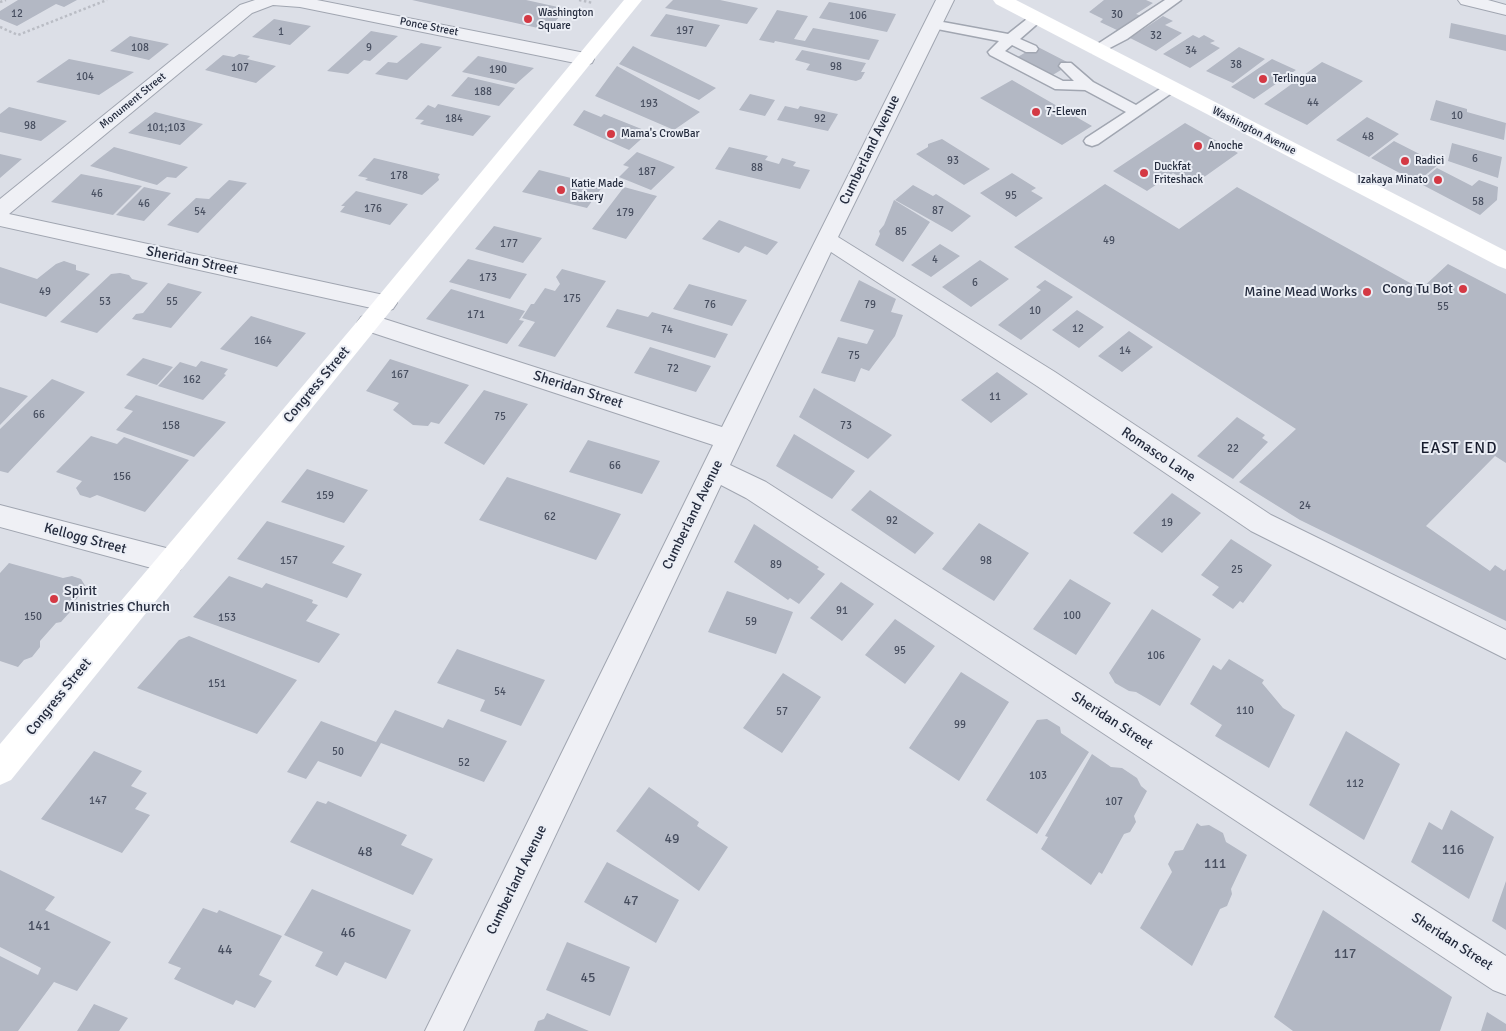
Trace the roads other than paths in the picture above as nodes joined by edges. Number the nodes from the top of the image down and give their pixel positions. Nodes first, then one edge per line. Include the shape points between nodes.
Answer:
1 (272, 0) edge
2 (632, 0) edge
3 (945, 0) edge
4 (1002, 0) edge
5 (1174, 0) edge
6 (1467, 0) edge
7 (1506, 10) edge
8 (1037, 18) junction
9 (932, 24) junction
10 (1010, 39) junction
11 (1031, 49) dead end
12 (1097, 49) junction
13 (585, 59) junction
14 (1066, 66) dead end
15 (1088, 85) junction
16 (1171, 88) junction
17 (1136, 111) junction
18 (1092, 141) dead end
19 (0, 210) edge
20 (0, 219) edge
21 (826, 239) junction
22 (1506, 261) edge
23 (385, 303) junction
24 (370, 323) junction
25 (729, 440) junction
26 (715, 470) junction
27 (0, 516) edge
28 (170, 561) junction
29 (1506, 645) edge
30 (0, 769) edge
31 (1506, 977) edge
32 (444, 1031) edge

1 - 13 street, Ponce Street via 300,2
1 - 19 street, Monument Street via 246,8
2 - 13 street, Congress Street
3 - 9 street, Cumberland Avenue
4 - 8 street, Washington Avenue
5 - 12 lane
6 - 7 street
8 - 10 lane
8 - 12 street, Washington Avenue
9 - 10 lane
9 - 21 street, Cumberland Avenue
10 - 11 lane
10 - 15 lane via 995,52 1060,86
12 - 16 street, Washington Avenue
13 - 23 street, Congress Street
14 - 15 lane
15 - 17 lane
16 - 17 lane
16 - 22 street, Washington Avenue
17 - 18 lane
20 - 23 street, Sheridan Street
21 - 25 street, Cumberland Avenue
21 - 29 street, Romasco Lane via 1262,523
23 - 24 street, Congress Street
24 - 25 street, Sheridan Street
24 - 28 street, Congress Street
25 - 26 street, Cumberland Avenue
26 - 31 street, Sheridan Street via 756,490
26 - 32 street, Cumberland Avenue
27 - 28 street, Kellogg Street
28 - 30 street, Congress Street

